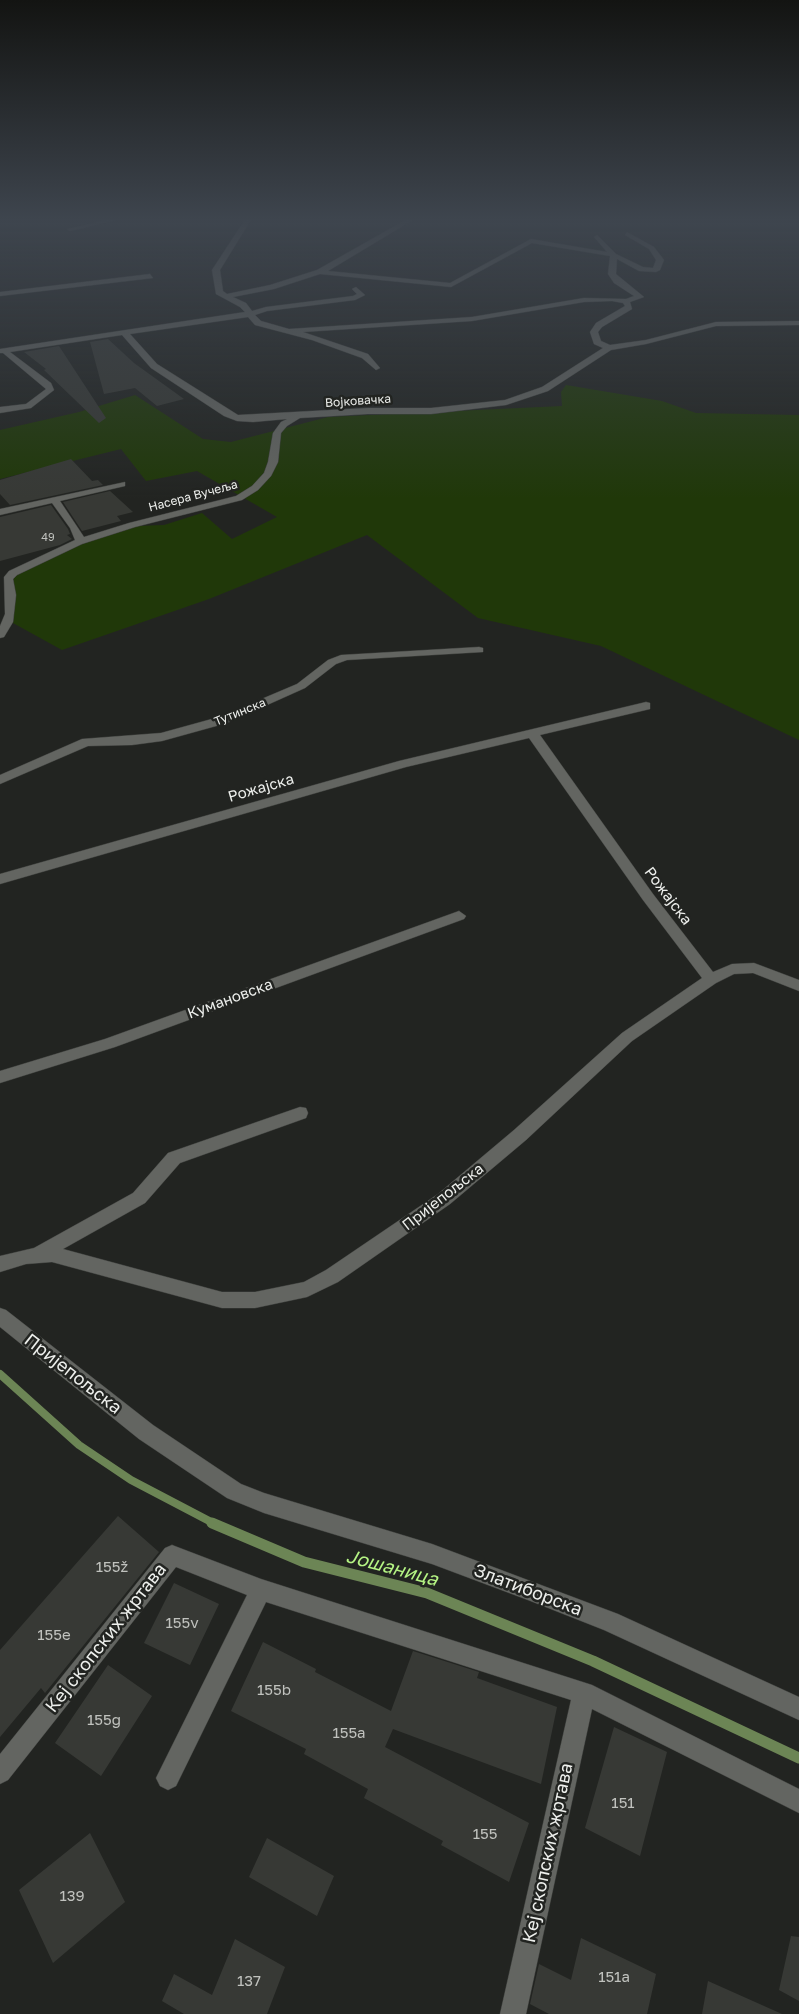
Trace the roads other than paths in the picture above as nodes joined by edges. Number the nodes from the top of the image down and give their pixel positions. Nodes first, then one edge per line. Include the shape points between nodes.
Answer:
1 (256, 312) edge
2 (513, 312) edge
3 (619, 312) edge
4 (250, 314) junction
5 (799, 323) edge
6 (290, 331) junction
7 (126, 332) junction
8 (609, 348) junction
9 (3, 351) edge
10 (376, 368) dead end
11 (0, 410) edge
12 (296, 418) junction
13 (122, 484) dead end
14 (55, 501) junction
15 (0, 512) edge
16 (81, 541) junction
17 (4, 577) edge
18 (0, 635) edge
19 (479, 650) dead end
20 (646, 706) dead end
21 (533, 734) junction
22 (0, 780) edge
23 (0, 879) edge
24 (459, 916) dead end
25 (711, 979) junction
26 (799, 986) edge
27 (0, 1077) edge
28 (300, 1112) dead end
29 (38, 1254) junction
30 (0, 1264) edge
31 (0, 1316) edge
32 (146, 1432) joint
33 (260, 1590) junction
34 (584, 1693) junction
35 (799, 1709) edge
36 (0, 1772) edge
37 (168, 1778) dead end
38 (799, 1801) edge
39 (513, 2014) edge

1 - 4 street
2 - 6 street via 472,319
3 - 8 street via 599,324 594,332 597,342
4 - 6 street via 258,323
4 - 7 street
5 - 8 street, Војковачка via 716,324
6 - 10 street via 366,356
7 - 9 street
7 - 12 street, Војковачка via 127,338 154,366 226,414 253,419
8 - 12 street, Војковачка via 545,389 506,402
9 - 11 street via 48,384 50,390 28,406
12 - 16 street, Насера Вучеља via 284,424 277,434 268,474 239,498
13 - 14 street
14 - 15 street
14 - 16 street
16 - 17 street, Насера Вучеља
17 - 18 street, Насера Вучеља via 11,595 10,614
19 - 22 street, Тутинска via 345,657 332,662 301,686 223,720 162,738 86,742
20 - 21 street, Рожајска
21 - 23 street, Рожајска via 403,764
21 - 25 street, Рожајска via 648,897
24 - 27 street, Кумановска via 110,1043
25 - 26 street, Пријепољска via 732,969 754,968
25 - 29 street, Пријепољска via 627,1037 444,1199 357,1260 307,1289 255,1300 222,1300 60,1256
28 - 29 street, Пријепољска via 174,1158 140,1198
29 - 30 street, Пријепољска
31 - 32 street, Пријепољска
32 - 35 street, Златиборска via 234,1491 432,1554 528,1589 610,1622
33 - 34 street, Кеј скопских жртава
33 - 36 street, Кеј скопских жртава via 172,1555
33 - 37 street
34 - 38 street, Кеј скопских жртава
34 - 39 street, Кеј скопских жртава

